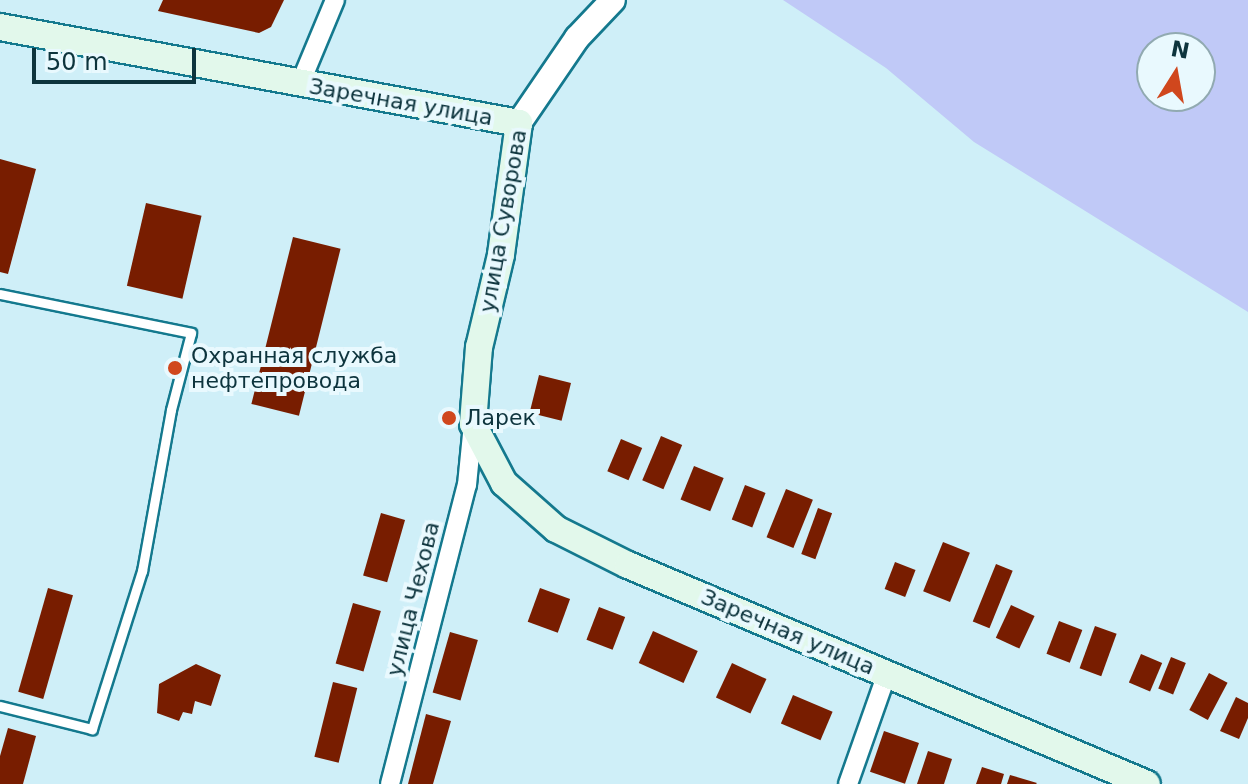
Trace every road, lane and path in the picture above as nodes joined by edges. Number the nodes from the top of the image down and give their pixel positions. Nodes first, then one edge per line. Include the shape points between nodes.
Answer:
1 (335, 0) edge
2 (613, 0) edge
3 (0, 27) edge
4 (300, 84) junction
5 (519, 123) junction
6 (0, 294) edge
7 (473, 424) junction
8 (887, 673) junction
9 (0, 706) edge
10 (390, 784) edge
11 (848, 784) edge
12 (1147, 784) edge

1 - 4 street
2 - 5 street, улица Суворова via 577,38
3 - 4 main road, Заречная улица
4 - 5 main road, Заречная улица
5 - 7 main road, улица Суворова via 501,255 479,347
6 - 9 lane via 191,333 171,410 142,571 92,729
7 - 8 main road, Заречная улица via 504,483 556,529 628,565
7 - 10 street, улица Чехова via 467,485
8 - 11 street
8 - 12 main road, Заречная улица

